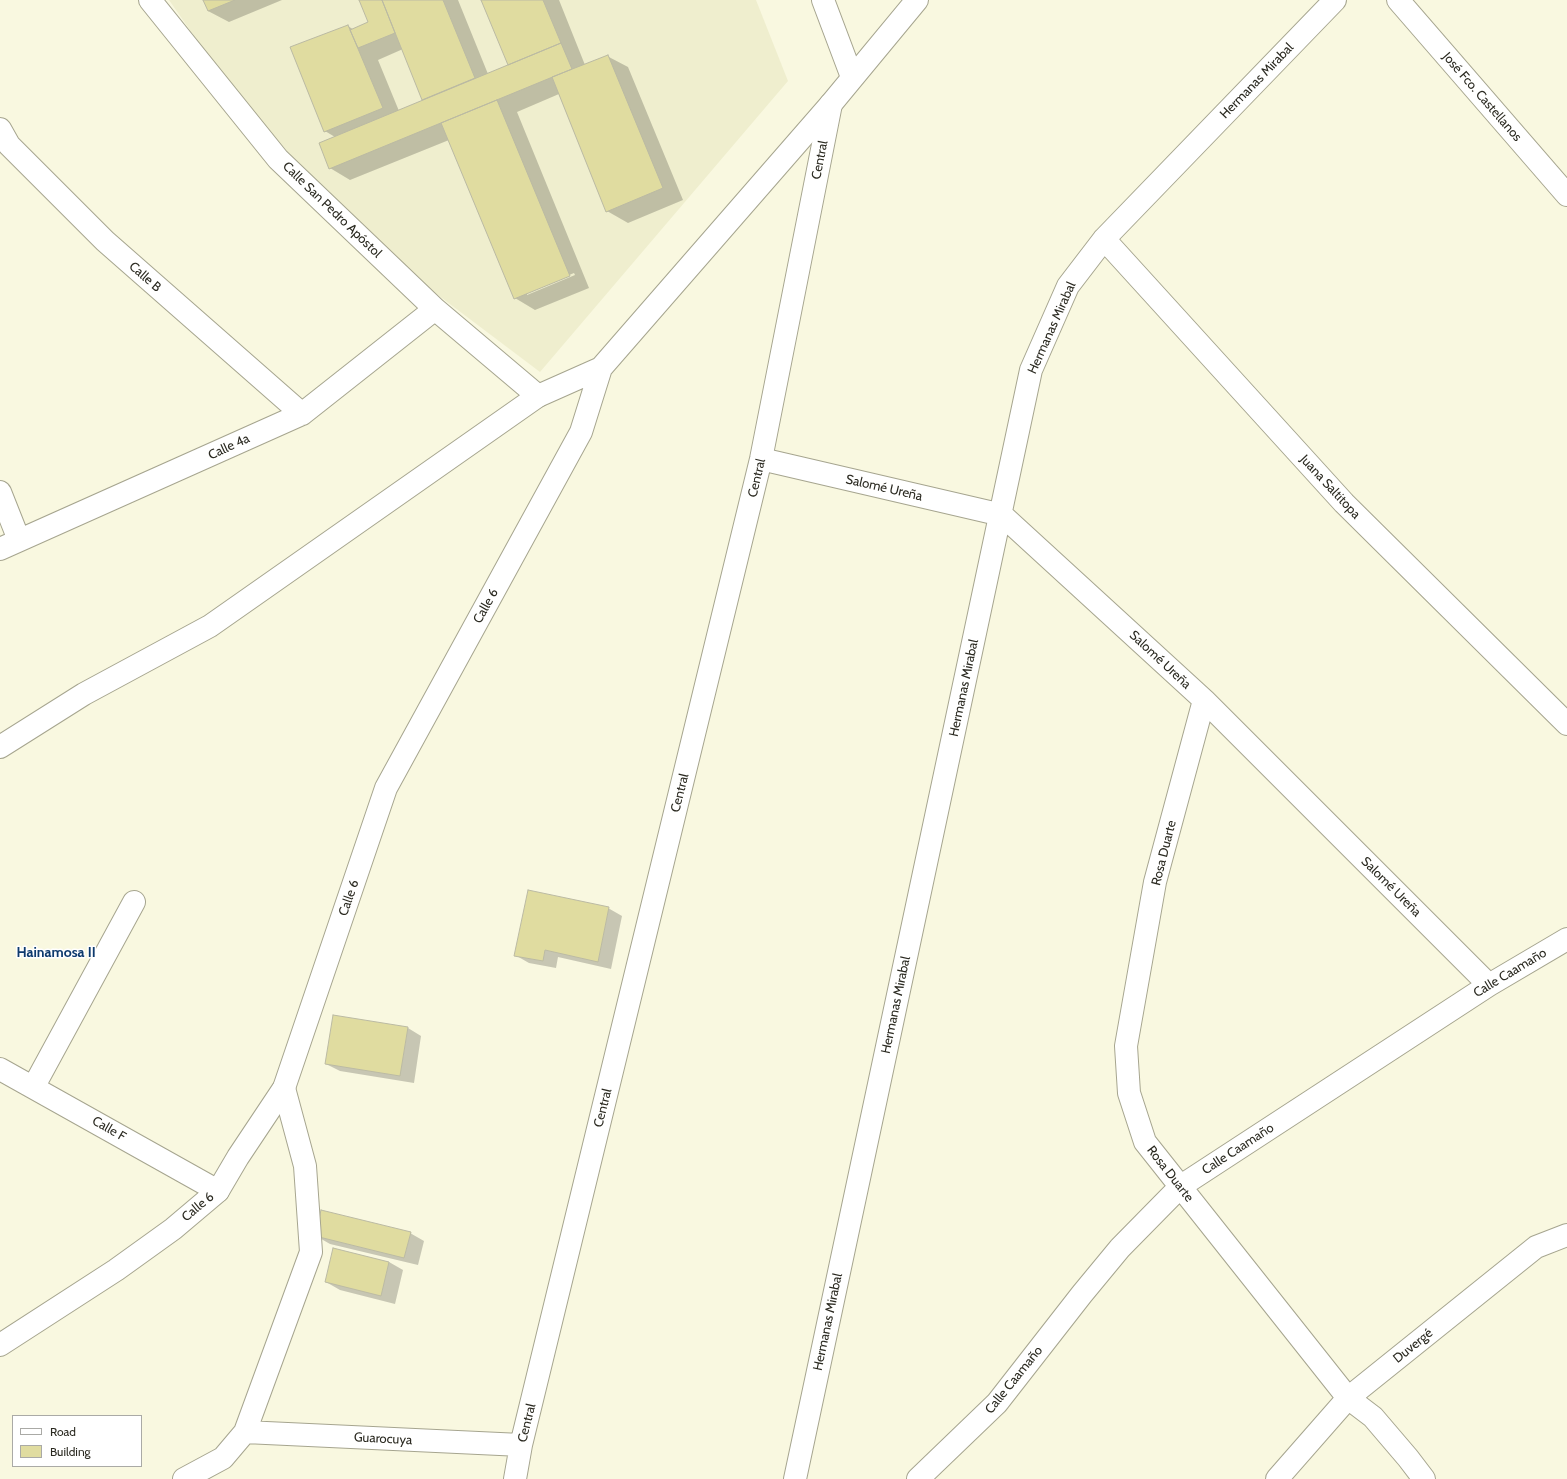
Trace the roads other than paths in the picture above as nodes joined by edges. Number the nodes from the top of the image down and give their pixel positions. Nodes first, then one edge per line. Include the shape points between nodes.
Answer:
1 (150, 0) edge
2 (823, 0) edge
3 (918, 0) edge
4 (1335, 0) edge
5 (1398, 0) edge
6 (852, 77) junction
7 (831, 104) junction
8 (0, 129) edge
9 (1567, 195) edge
10 (1104, 239) junction
11 (435, 309) junction
12 (601, 368) junction
13 (538, 396) junction
14 (302, 414) junction
15 (761, 459) junction
16 (0, 492) edge
17 (1002, 515) junction
18 (10, 545) edge
19 (1204, 700) junction
20 (1567, 724) edge
21 (0, 747) edge
22 (134, 902) dead end
23 (1567, 939) edge
24 (1489, 985) junction
25 (0, 1069) edge
26 (34, 1086) junction
27 (284, 1088) junction
28 (1181, 1186) junction
29 (218, 1191) junction
30 (1567, 1235) edge
31 (0, 1345) edge
32 (1348, 1398) junction
33 (246, 1432) junction
34 (521, 1446) junction
35 (220, 1469) edge
36 (184, 1479) edge
37 (515, 1479) edge
38 (795, 1479) edge
39 (918, 1479) edge
40 (1277, 1479) edge
41 (1424, 1479) edge

1 - 11 street, Calle San Pedro Apóstol via 278,159
2 - 6 street
3 - 6 street
4 - 10 street, Hermanas Mirabal
5 - 9 street, José Fco. Castellanos
6 - 7 street
7 - 12 street
7 - 15 street, Central
8 - 14 street, Calle B via 9,145 105,242
10 - 17 street, Hermanas Mirabal via 1068,286 1031,370
10 - 20 street, Juana Saltitopa via 1344,503
11 - 13 street, Calle San Pedro Apóstol
11 - 14 street, Calle 4a
12 - 13 street
12 - 27 street, Calle 6 via 581,432 386,788
13 - 21 street via 210,626 84,694
14 - 18 street, Calle 4a
15 - 17 street, Salomé Ureña
15 - 34 street, Central
16 - 18 street
17 - 19 street, Salomé Ureña
17 - 38 street, Hermanas Mirabal
19 - 24 street, Salomé Ureña
19 - 28 street, Rosa Duarte via 1155,882 1126,1046 1129,1094 1145,1142
22 - 26 street
23 - 24 street, Calle Caamaño
24 - 28 street, Calle Caamaño
25 - 26 street, Calle F
26 - 29 street, Calle F
27 - 29 street, Calle 6
27 - 33 street via 306,1166 311,1252
28 - 32 street, Rosa Duarte
28 - 39 street, Calle Caamaño via 1120,1248 997,1403
29 - 31 street, Calle 6 via 173,1229 116,1270
30 - 32 street, Duvergé via 1536,1247
32 - 40 street, Duvergé
32 - 41 street, Rosa Duarte via 1373,1417
33 - 34 street, Guarocuya
33 - 35 street
34 - 37 street, Central
35 - 36 street

